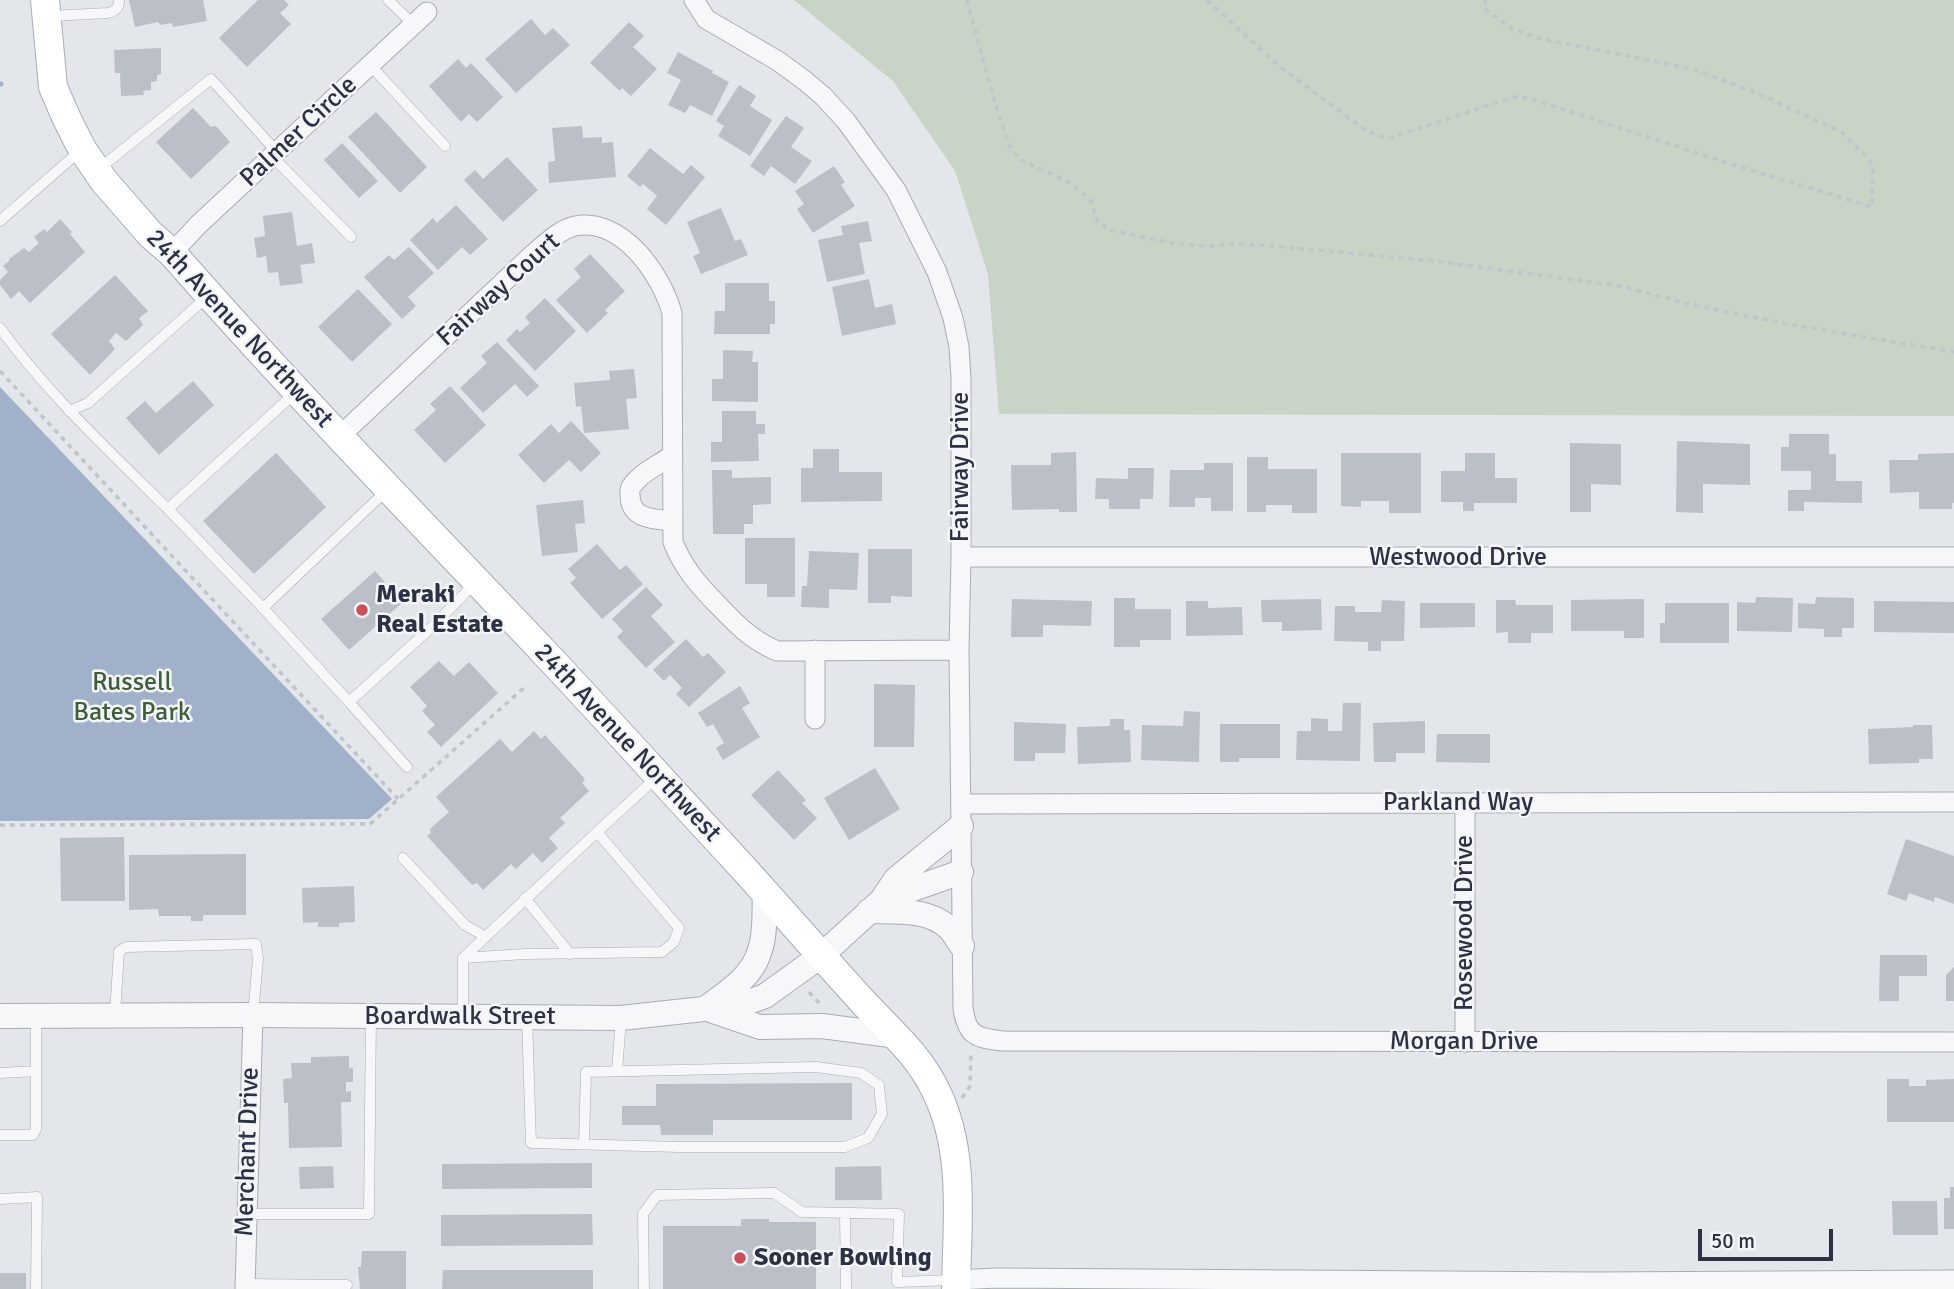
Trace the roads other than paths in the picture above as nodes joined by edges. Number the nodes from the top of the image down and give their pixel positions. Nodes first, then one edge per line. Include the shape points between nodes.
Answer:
1 (119, 0) edge
2 (388, 0) edge
3 (694, 0) edge
4 (46, 8) edge
5 (423, 12) edge
6 (370, 65) junction
7 (445, 146) dead end
8 (274, 154) junction
9 (90, 160) junction
10 (0, 221) edge
11 (351, 237) dead end
12 (172, 253) junction
13 (209, 295) junction
14 (0, 328) edge
15 (298, 390) junction
16 (69, 411) junction
17 (340, 436) junction
18 (672, 456) junction
19 (388, 488) junction
20 (168, 509) junction
21 (671, 521) junction
22 (961, 558) junction
23 (1954, 558) edge
24 (476, 582) junction
25 (263, 608) junction
26 (815, 650) junction
27 (959, 650) junction
28 (349, 702) junction
29 (815, 719) dead end
30 (407, 767) dead end
31 (657, 776) junction
32 (1465, 803) junction
33 (1954, 803) edge
34 (962, 815) junction
35 (597, 832) junction
36 (402, 858) dead end
37 (961, 872) junction
38 (765, 892) junction
39 (525, 898) junction
40 (875, 905) junction
41 (486, 937) junction
42 (962, 946) junction
43 (570, 954) junction
44 (822, 955) junction
45 (463, 958) junction
46 (706, 1008) junction
47 (253, 1015) junction
48 (0, 1016) edge
49 (36, 1016) junction
50 (114, 1016) junction
51 (371, 1016) junction
52 (463, 1017) junction
53 (527, 1017) junction
54 (621, 1018) junction
55 (898, 1036) junction
56 (975, 1036) joint
57 (1465, 1042) junction
58 (1954, 1042) edge
59 (36, 1071) junction
60 (617, 1071) junction
61 (0, 1073) edge
62 (0, 1135) edge
63 (584, 1143) junction
64 (0, 1199) edge
65 (246, 1213) junction
66 (845, 1213) junction
67 (1954, 1280) edge
68 (956, 1284) edge
69 (1386, 1284) edge
70 (347, 1285) dead end
71 (897, 1285) edge
72 (245, 1287) edge
73 (36, 1289) edge
74 (644, 1289) edge
75 (846, 1289) edge

1 - 4 lane via 115,11 108,13
2 - 5 lane
3 - 22 street, Fairway Drive via 706,19 778,61 823,96 885,174 920,236 944,292 959,347
4 - 9 main road, 24th Avenue Northwest via 53,87
5 - 6 street, Palmer Circle
6 - 7 lane
6 - 8 street, Palmer Circle
8 - 9 lane via 211,79
8 - 11 lane
8 - 12 street, Palmer Circle
9 - 10 lane
9 - 12 main road, 24th Avenue Northwest via 151,235
12 - 13 main road, 24th Avenue Northwest
13 - 15 main road, 24th Avenue Northwest
13 - 16 lane via 88,403
14 - 16 lane
15 - 17 main road, 24th Avenue Northwest
15 - 20 lane
16 - 20 lane
17 - 18 street, Fairway Court via 550,240 573,226 596,226 627,242 668,298 673,327
17 - 19 main road, 24th Avenue Northwest
18 - 21 street, Fairway Court
18 - 21 street via 638,478 630,489 632,508 640,515
19 - 24 main road, 24th Avenue Northwest
19 - 25 lane
20 - 25 lane
21 - 26 street, Fairway Court via 673,542 684,567 740,629 777,651
22 - 23 street, Westwood Drive
22 - 27 street, Fairway Drive
24 - 28 lane
24 - 31 main road, 24th Avenue Northwest
25 - 28 lane
26 - 27 street, Fairway Court
26 - 29 street
27 - 34 street, Fairway Drive
28 - 30 lane
31 - 35 lane
31 - 38 main road, 24th Avenue Northwest
32 - 33 street, Parkland Way
32 - 34 street, Parkland Way
32 - 57 street, Rosewood Drive
34 - 37 street, Fairway Drive
34 - 40 street via 895,879
35 - 39 lane
35 - 43 lane via 679,928 674,942 662,952
36 - 41 lane via 465,925
37 - 40 street
37 - 42 street, Fairway Drive
38 - 44 main road, 24th Avenue Northwest
38 - 46 street via 760,952 754,965
39 - 41 lane
39 - 43 lane
40 - 42 street via 928,916 948,927
40 - 44 street, Boardwalk Street
41 - 45 lane
42 - 56 street, Fairway Drive via 965,1021
43 - 45 lane
44 - 46 street, Boardwalk Street via 765,996 740,1005
44 - 55 main road, 24th Avenue Northwest
45 - 52 lane
46 - 54 street, Boardwalk Street
46 - 55 street via 760,1027 822,1026
47 - 50 street, Boardwalk Street
47 - 50 lane via 256,944 126,947 119,951
47 - 51 street, Boardwalk Street
47 - 65 street, Merchant Drive
48 - 49 street, Boardwalk Street
49 - 50 street, Boardwalk Street
49 - 59 lane
51 - 52 street, Boardwalk Street
51 - 65 lane via 369,1213
52 - 53 street, Boardwalk Street
53 - 54 street, Boardwalk Street
53 - 63 lane via 531,1143
54 - 60 lane
55 - 68 main road, 24th Avenue Northwest via 937,1091 955,1146
56 - 57 street, Morgan Drive via 1003,1041
57 - 58 street, Morgan Drive
59 - 61 lane
59 - 62 lane via 33,1135
60 - 63 lane via 586,1072
60 - 63 lane via 816,1066 861,1073 879,1085 882,1114 868,1138 845,1147
64 - 73 lane via 37,1197
65 - 72 street, Merchant Drive
66 - 71 lane via 899,1214
66 - 74 lane via 802,1212 774,1193 657,1195 643,1214
66 - 75 lane
67 - 69 street
68 - 69 street via 1025,1278
68 - 71 lane
70 - 72 lane

